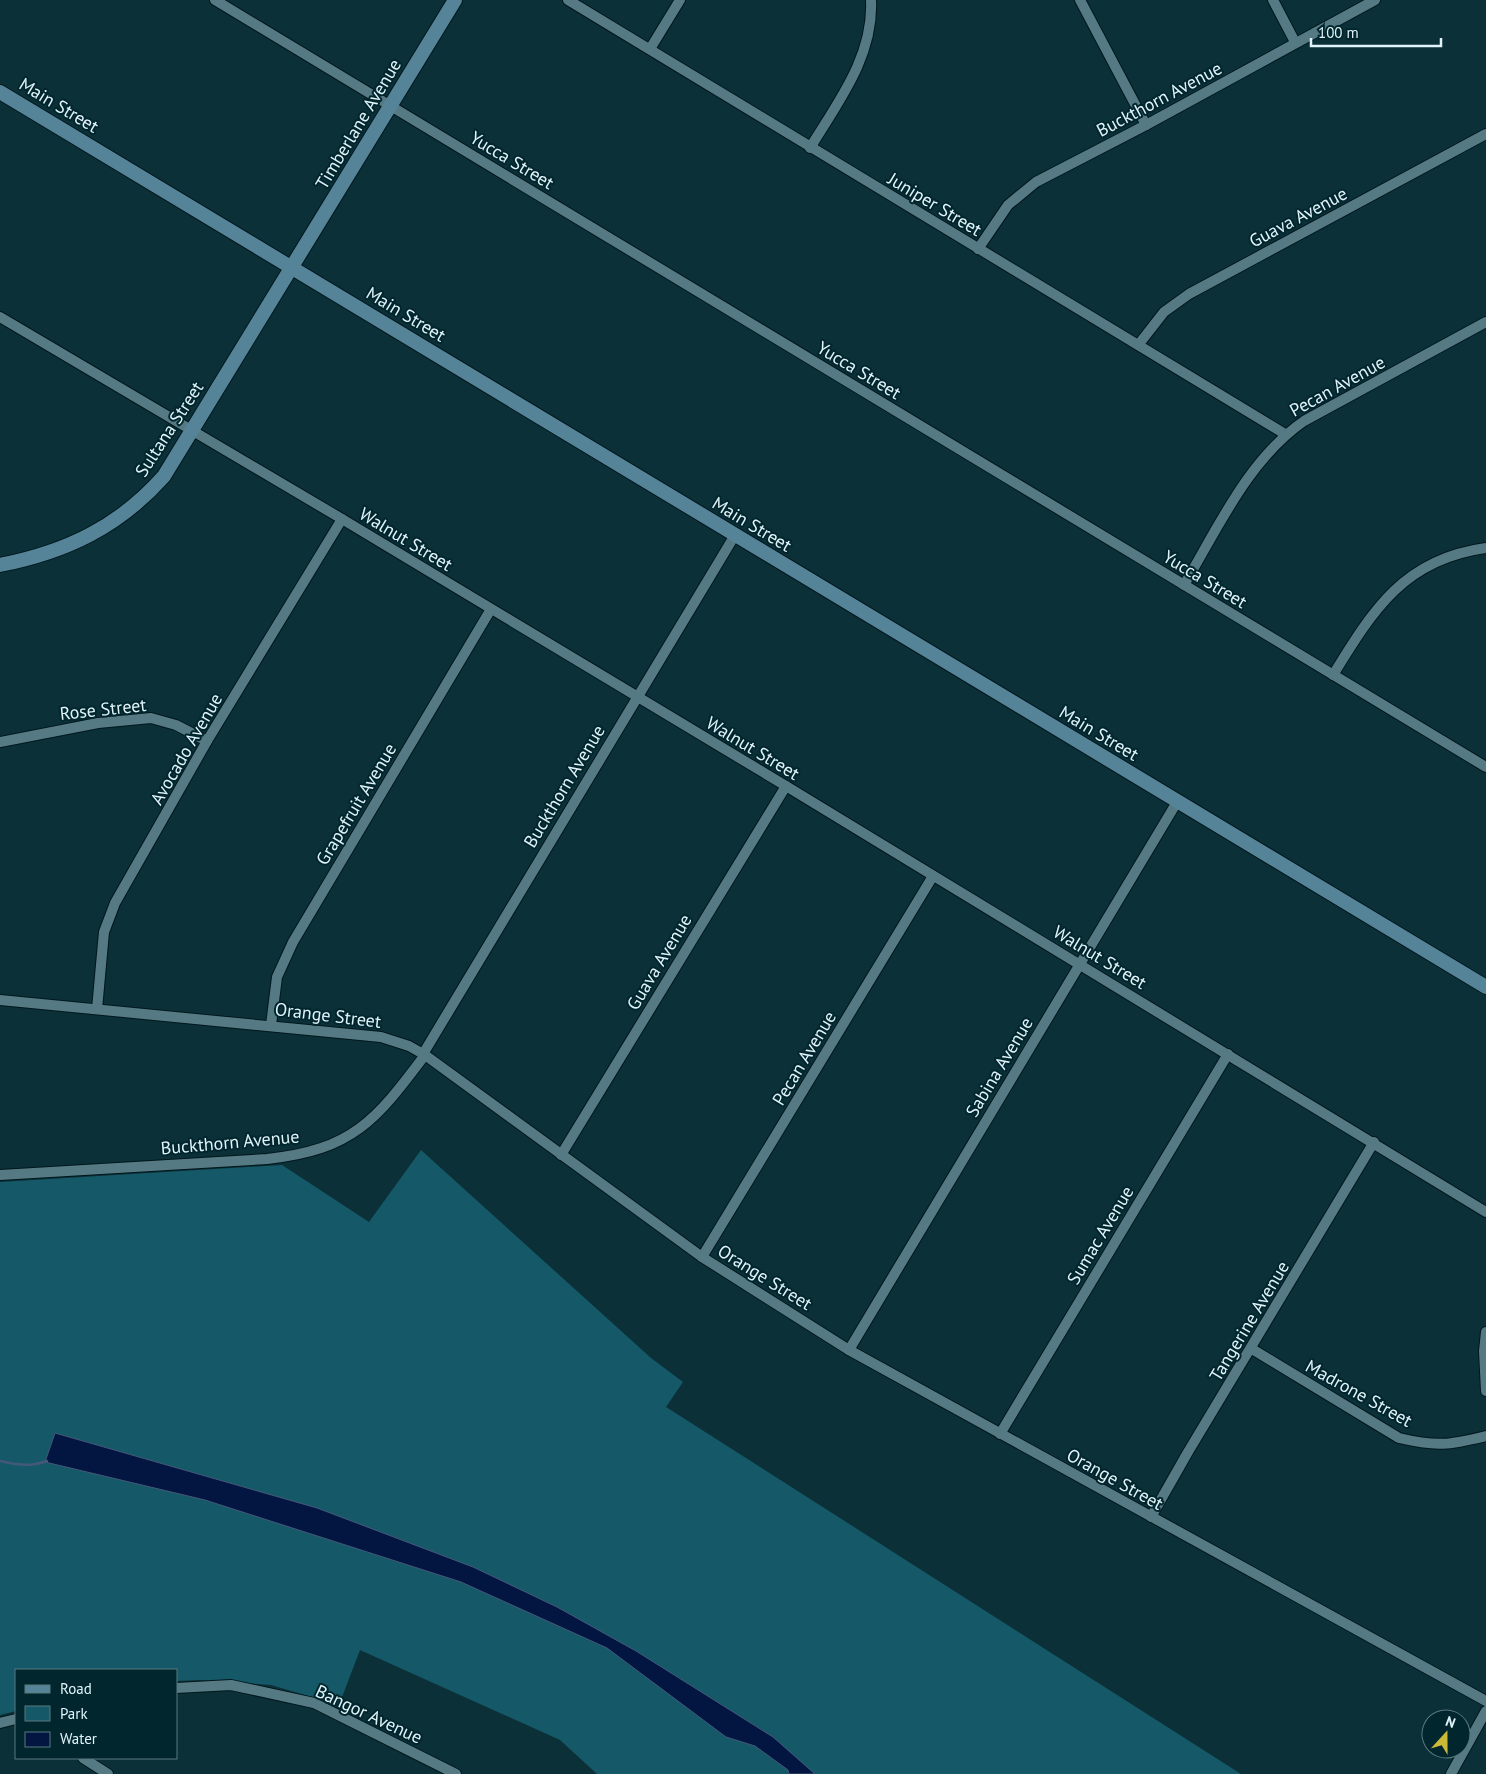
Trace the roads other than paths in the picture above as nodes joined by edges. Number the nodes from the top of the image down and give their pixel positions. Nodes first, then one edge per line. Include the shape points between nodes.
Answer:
1 (215, 0) edge
2 (455, 0) edge
3 (568, 0) edge
4 (680, 0) edge
5 (871, 0) edge
6 (1080, 0) edge
7 (1272, 0) edge
8 (1375, 0) edge
9 (1295, 42) junction
10 (650, 49) junction
11 (0, 92) edge
12 (390, 106) junction
13 (1146, 125) junction
14 (1486, 134) edge
15 (810, 148) junction
16 (978, 249) junction
17 (293, 267) junction
18 (0, 317) edge
19 (1486, 322) edge
20 (1139, 344) junction
21 (192, 430) junction
22 (1285, 434) junction
23 (342, 519) junction
24 (735, 536) junction
25 (1486, 548) edge
26 (0, 565) edge
27 (1184, 585) junction
28 (491, 609) junction
29 (1333, 675) junction
30 (636, 697) junction
31 (207, 741) junction
32 (0, 742) edge
33 (1486, 767) edge
34 (786, 786) junction
35 (1177, 802) junction
36 (934, 876) junction
37 (1080, 963) junction
38 (1486, 987) edge
39 (0, 1000) edge
40 (97, 1009) junction
41 (271, 1025) junction
42 (1228, 1054) junction
43 (424, 1055) junction
44 (1374, 1142) junction
45 (561, 1155) junction
46 (0, 1175) edge
47 (1486, 1212) edge
48 (702, 1257) junction
49 (1486, 1332) edge
50 (1252, 1349) junction
51 (849, 1350) junction
52 (1486, 1392) edge
53 (1000, 1434) junction
54 (1486, 1436) edge
55 (1152, 1517) junction
56 (178, 1688) edge
57 (1486, 1701) edge
58 (1486, 1711) edge
59 (15, 1718) edge
60 (0, 1723) edge
61 (85, 1759) edge
62 (108, 1774) edge
63 (456, 1774) edge
64 (1451, 1774) edge

1 - 12 street, Yucca Street
2 - 12 main road, Timberlane Avenue
3 - 10 street, Juniper Street
4 - 10 street
5 - 15 street via 872,19 866,48
6 - 13 street
7 - 9 street
8 - 9 street, Buckthorn Avenue
9 - 13 street, Buckthorn Avenue
10 - 15 street, Juniper Street
11 - 17 main road, Main Street
12 - 17 main road, Timberlane Avenue
12 - 27 street, Yucca Street
13 - 16 street, Buckthorn Avenue via 1036,182 1008,205
14 - 20 street, Guava Avenue via 1189,294 1164,312
15 - 16 street, Juniper Street
16 - 20 street, Juniper Street
17 - 21 main road, Sultana Street
17 - 24 main road, Main Street
18 - 21 street, Walnut Street
19 - 22 street, Pecan Avenue
20 - 22 street, Juniper Street
21 - 23 street, Walnut Street
21 - 26 main road, Sultana Street via 164,476 113,523 44,554
22 - 27 street, Pecan Avenue via 1254,468
23 - 28 street, Walnut Street
23 - 31 street, Avocado Avenue
24 - 30 street, Buckthorn Avenue
24 - 35 main road, Main Street
25 - 29 street via 1464,551 1431,564 1402,582 1378,606
27 - 29 street, Yucca Street
28 - 30 street, Walnut Street
28 - 41 street, Grapefruit Avenue via 292,942 277,977
29 - 33 street, Yucca Street
30 - 34 street, Walnut Street
30 - 43 street, Buckthorn Avenue
31 - 32 street, Rose Street via 176,725 151,718 98,723
31 - 40 street, Avocado Avenue via 115,903 104,932
34 - 36 street, Walnut Street
34 - 45 street, Guava Avenue
35 - 37 street, Sabina Avenue
35 - 38 main road, Main Street
36 - 37 street, Walnut Street
36 - 48 street, Pecan Avenue
37 - 42 street, Walnut Street
37 - 51 street, Sabina Avenue
39 - 40 street, Orange Street
40 - 41 street, Orange Street
41 - 43 street, Orange Street via 381,1036
42 - 44 street, Walnut Street
42 - 53 street, Sumac Avenue
43 - 45 street, Orange Street
43 - 46 street, Buckthorn Avenue via 389,1103 370,1121 340,1140 307,1152 267,1158
44 - 47 street, Walnut Street
44 - 50 street, Tangerine Avenue
45 - 48 street, Orange Street
48 - 51 street, Orange Street
49 - 52 street
50 - 54 street, Madrone Street via 1399,1438 1448,1445
50 - 55 street, Tangerine Avenue
51 - 53 street, Orange Street
53 - 55 street, Orange Street
55 - 57 street, Orange Street
56 - 63 street, Bangor Avenue via 231,1685 314,1703
58 - 64 street
59 - 60 street
61 - 62 street

